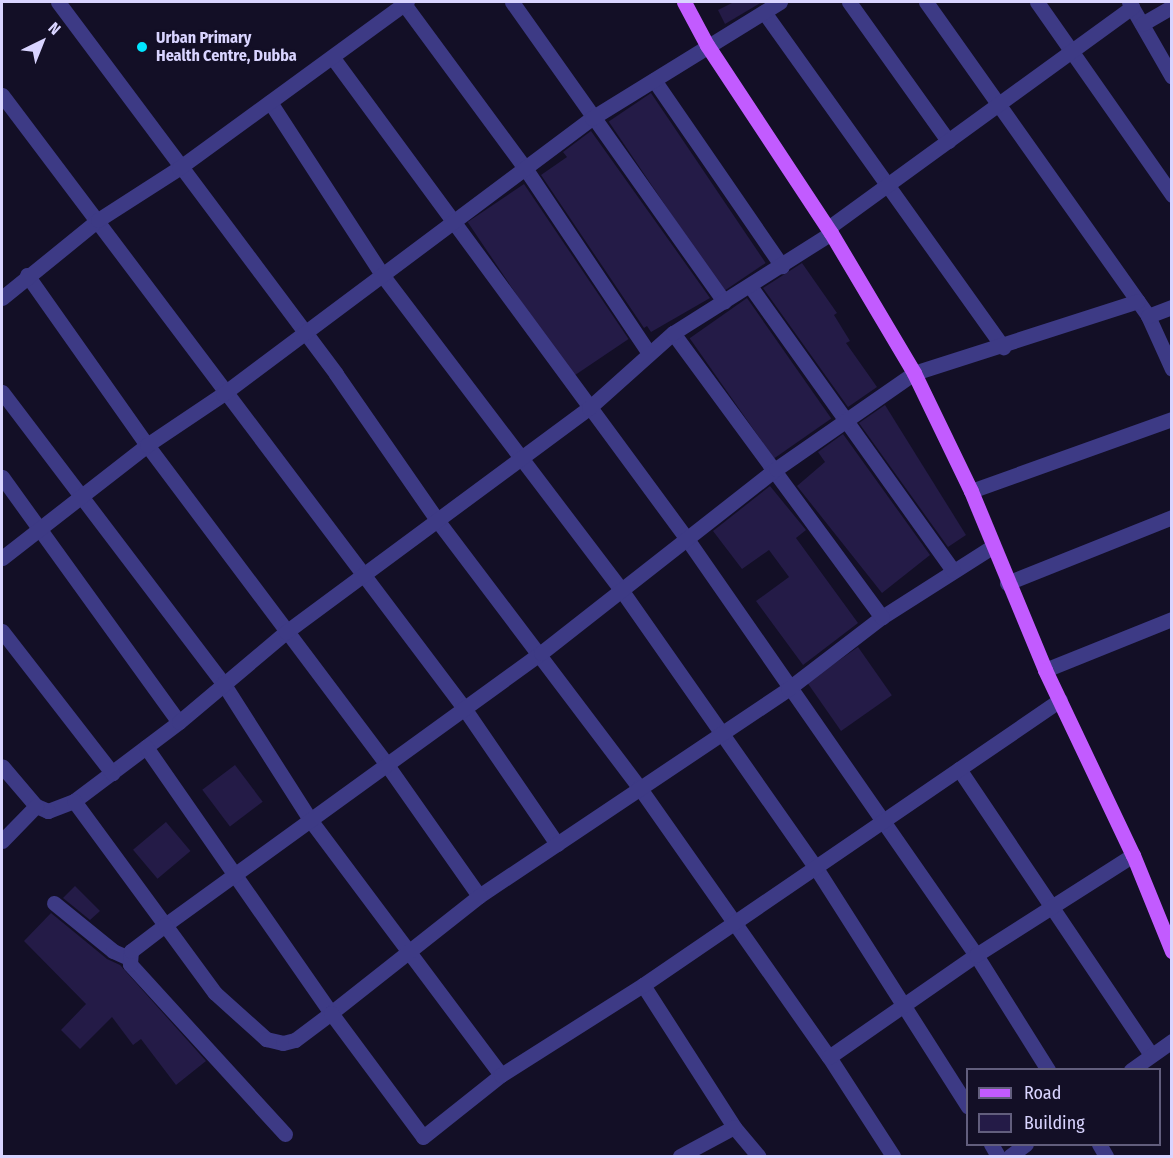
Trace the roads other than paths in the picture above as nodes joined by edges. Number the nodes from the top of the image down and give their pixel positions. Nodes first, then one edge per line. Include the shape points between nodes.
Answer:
1 (58, 2) edge
2 (512, 2) edge
3 (684, 2) edge
4 (780, 2) edge
5 (849, 2) edge
6 (926, 2) edge
7 (1037, 2) edge
8 (406, 3) edge
9 (1130, 4) edge
10 (1172, 7) edge
11 (764, 12) junction
12 (1142, 24) junction
13 (706, 45) junction
14 (1072, 50) junction
15 (333, 58) junction
16 (1172, 77) edge
17 (654, 80) junction
18 (2, 94) edge
19 (270, 102) junction
20 (998, 104) junction
21 (592, 118) junction
22 (948, 141) junction
23 (179, 168) junction
24 (525, 168) junction
25 (887, 188) junction
26 (1172, 195) edge
27 (98, 220) junction
28 (450, 222) junction
29 (829, 231) junction
30 (782, 266) junction
31 (27, 275) junction
32 (383, 276) junction
33 (750, 286) junction
34 (2, 298) edge
35 (723, 301) junction
36 (1138, 301) junction
37 (1172, 307) edge
38 (1148, 316) junction
39 (304, 333) junction
40 (673, 333) junction
41 (1003, 347) junction
42 (648, 352) junction
43 (1172, 369) edge
44 (914, 373) junction
45 (2, 392) edge
46 (223, 394) junction
47 (590, 408) junction
48 (1172, 419) edge
49 (844, 420) junction
50 (147, 445) junction
51 (521, 456) junction
52 (776, 469) junction
53 (2, 477) edge
54 (971, 491) junction
55 (82, 499) junction
56 (1172, 517) edge
57 (437, 520) junction
58 (39, 529) junction
59 (687, 539) junction
60 (992, 547) junction
61 (2, 558) edge
62 (953, 571) junction
63 (364, 577) junction
64 (1007, 583) junction
65 (622, 591) junction
66 (882, 617) junction
67 (1172, 619) edge
68 (2, 631) edge
69 (286, 632) junction
70 (541, 653) junction
71 (1045, 670) junction
72 (223, 683) junction
73 (789, 689) junction
74 (1060, 700) junction
75 (464, 708) junction
76 (179, 722) junction
77 (722, 733) junction
78 (146, 747) junction
79 (387, 765) junction
80 (2, 766) edge
81 (958, 769) junction
82 (112, 773) junction
83 (639, 787) junction
84 (74, 801) junction
85 (36, 806) junction
86 (311, 821) junction
87 (882, 821) junction
88 (2, 841) edge
89 (557, 844) junction
90 (1133, 855) junction
91 (816, 868) junction
92 (234, 877) junction
93 (479, 896) junction
94 (54, 903) dead end
95 (1052, 905) junction
96 (734, 922) junction
97 (165, 925) junction
98 (1172, 951) edge
99 (405, 952) junction
100 (976, 955) junction
101 (129, 958) junction
102 (643, 985) junction
103 (906, 1007) junction
104 (331, 1013) junction
105 (1172, 1041) edge
106 (1150, 1055) junction
107 (829, 1057) junction
108 (1047, 1068) edge
109 (1134, 1068) edge
110 (501, 1075) junction
111 (966, 1104) edge
112 (735, 1126) junction
113 (285, 1134) dead end
114 (1023, 1146) edge
115 (680, 1156) edge
116 (758, 1156) edge
117 (893, 1156) edge
118 (1010, 1156) edge

1 - 23 street
2 - 21 street
3 - 13 main road
4 - 11 street
5 - 22 street
6 - 20 street
7 - 14 street
8 - 15 street
8 - 24 street
9 - 12 street
9 - 14 street
10 - 12 street
11 - 13 street
11 - 25 street
12 - 16 street
13 - 17 street
13 - 29 main road
14 - 20 street
14 - 26 street
15 - 19 street
15 - 28 street
17 - 21 street
17 - 30 street
18 - 27 street
19 - 23 street
19 - 32 street
20 - 22 street
20 - 36 street
21 - 24 street
21 - 35 street
22 - 25 street
23 - 27 street
23 - 39 street
24 - 28 street
24 - 42 street
25 - 29 street
25 - 41 street
27 - 31 street
27 - 46 street
28 - 32 street
28 - 47 street
29 - 30 street
29 - 44 main road
30 - 33 street
31 - 34 street
31 - 50 street
32 - 39 street
32 - 51 street
33 - 35 street
33 - 49 street
35 - 40 street
36 - 38 street
36 - 41 street
37 - 38 street
38 - 43 street
39 - 46 street
39 - 57 street
40 - 42 street
40 - 52 street
41 - 44 street
42 - 47 street
44 - 49 street
44 - 54 main road
45 - 55 street
46 - 50 street
46 - 63 street
47 - 51 street
47 - 59 street
48 - 54 street
49 - 52 street
49 - 62 street
50 - 55 street
50 - 69 street
51 - 57 street
51 - 65 street
52 - 59 street
52 - 66 street
53 - 58 street
54 - 60 main road
55 - 58 street
55 - 72 street
56 - 64 street
57 - 63 street
57 - 70 street
58 - 61 street
58 - 76 street
59 - 65 street
59 - 73 street
60 - 62 street
60 - 64 main road
62 - 66 street
63 - 69 street
63 - 75 street
64 - 71 main road
65 - 70 street
65 - 77 street
66 - 73 street
67 - 71 street
68 - 82 street
69 - 72 street
69 - 79 street
70 - 75 street
70 - 83 street
71 - 74 main road
72 - 76 street
72 - 86 street
73 - 77 street
73 - 87 street
74 - 81 street
74 - 90 main road
75 - 79 street
75 - 89 street
76 - 78 street
77 - 83 street
77 - 91 street
78 - 82 street
78 - 92 street
79 - 86 street
79 - 93 street
80 - 85 street
81 - 87 street
81 - 95 street
82 - 84 street
83 - 89 street
83 - 96 street
84 - 85 street via 48,812
84 - 97 street
85 - 88 street
86 - 92 street
86 - 99 street
87 - 91 street
87 - 100 street
89 - 93 street
90 - 95 street
90 - 98 main road
91 - 96 street
91 - 103 street
92 - 97 street
92 - 104 street
93 - 99 street
94 - 101 street via 113,951
95 - 100 street
95 - 106 street
96 - 102 street
96 - 107 street
97 - 101 street via 131,951
97 - 104 street via 215,993 266,1039 283,1043 295,1040
99 - 104 street
99 - 110 street
100 - 103 street
100 - 108 street
101 - 113 street
102 - 110 street
102 - 112 street
103 - 107 street
103 - 111 street
104 - 110 street via 423,1137
105 - 106 street
106 - 109 street
107 - 117 street
112 - 115 street
112 - 116 street
114 - 118 street

